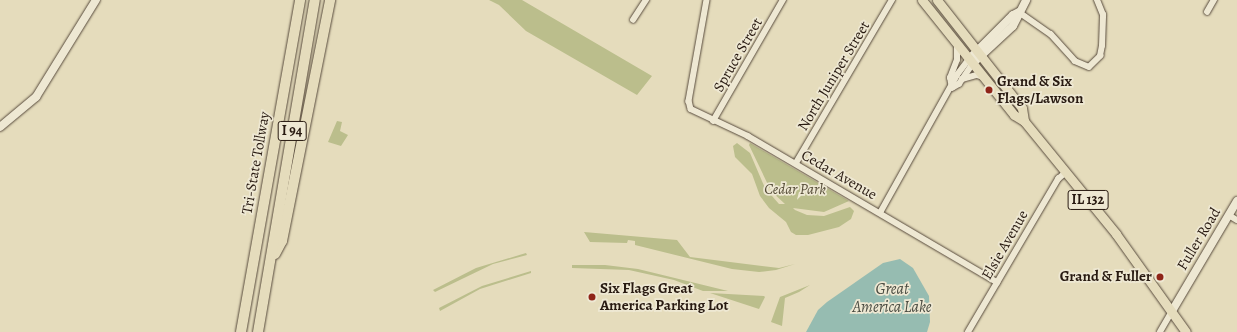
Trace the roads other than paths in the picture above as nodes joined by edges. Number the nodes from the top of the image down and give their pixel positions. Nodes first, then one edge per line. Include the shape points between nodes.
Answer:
1 (96, 0) edge
2 (300, 0) edge
3 (315, 0) edge
4 (330, 0) edge
5 (646, 0) edge
6 (707, 0) edge
7 (783, 0) edge
8 (892, 0) edge
9 (922, 0) edge
10 (937, 0) edge
11 (1026, 0) edge
12 (1097, 0) edge
13 (1214, 0) edge
14 (1019, 12) junction
15 (1207, 12) dead end
16 (634, 20) dead end
17 (957, 43) junction
18 (979, 53) junction
19 (971, 61) junction
20 (962, 78) junction
21 (985, 78) junction
22 (952, 88) junction
23 (1024, 120) junction
24 (713, 121) junction
25 (0, 126) edge
26 (796, 164) junction
27 (1066, 172) junction
28 (1237, 201) edge
29 (880, 213) junction
30 (1229, 215) junction
31 (1237, 220) edge
32 (271, 261) junction
33 (998, 282) junction
34 (1172, 311) junction
35 (241, 332) edge
36 (258, 332) edge
37 (968, 332) edge
38 (1160, 332) edge
39 (1186, 332) edge

1 - 25 street via 36,97
2 - 35 highway, Tri-State Tollway / I 94
3 - 32 highway, Tri-State Tollway / I 94
4 - 32 highway via 282,240
5 - 16 street
6 - 24 street, Cedar Avenue via 689,105 695,112
7 - 24 street, Spruce Street
8 - 26 street, North Juniper Street
9 - 17 main road, IL 132
10 - 18 main road, IL 132
11 - 14 street
12 - 14 street via 1103,15 1102,46 1100,56 1089,67 1075,61 1051,34
13 - 15 street
14 - 18 street via 1013,26
17 - 19 main road, IL 132
17 - 22 street via 957,60 950,78
18 - 19 street
18 - 23 main road, IL 132 via 1022,108
19 - 20 street
19 - 21 main road, IL 132
19 - 22 street via 958,74
20 - 21 street via 977,75
20 - 22 street
21 - 23 main road, IL 132 via 1014,115
22 - 29 street
23 - 27 main road, IL 132
24 - 26 street, Cedar Avenue via 748,136
26 - 29 street, Cedar Avenue
27 - 33 street, Elsie Avenue via 1058,179
27 - 34 main road, IL 132 via 1139,264
28 - 30 street, Fuller Road
29 - 33 street, Cedar Avenue
30 - 31 street
30 - 34 street, Fuller Road
32 - 36 highway, Tri-State Tollway / I 94
33 - 37 street, Elsie Avenue
34 - 38 street, Fuller Road
34 - 39 main road

